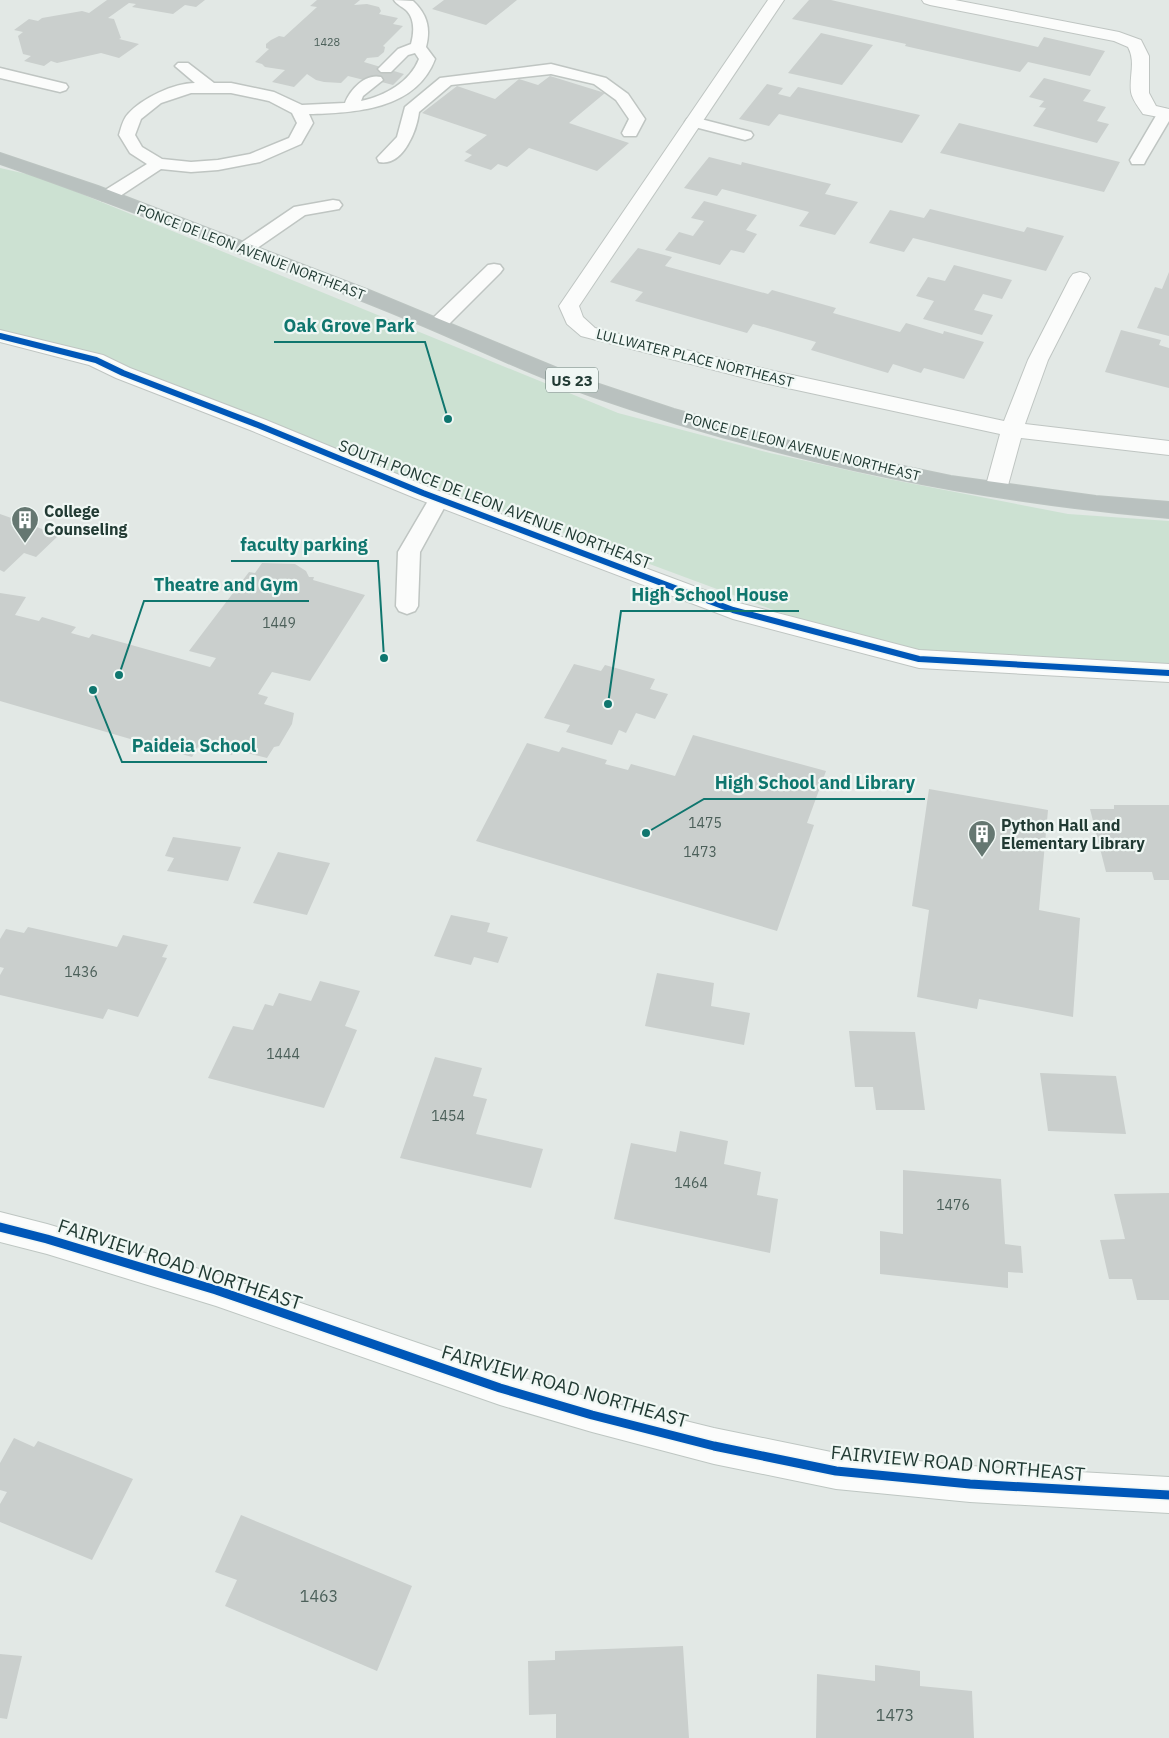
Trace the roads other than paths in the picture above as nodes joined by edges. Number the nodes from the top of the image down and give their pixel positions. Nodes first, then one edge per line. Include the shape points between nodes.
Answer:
1 (401, 0) edge
2 (776, 0) edge
3 (930, 0) edge
4 (418, 47) junction
5 (184, 66) dead end
6 (0, 73) edge
7 (60, 87) dead end
8 (210, 88) junction
9 (351, 107) junction
10 (299, 110) junction
11 (1167, 114) edge
12 (693, 122) junction
13 (630, 132) dead end
14 (744, 134) dead end
15 (0, 158) edge
16 (385, 158) dead end
17 (1138, 160) dead end
18 (158, 164) junction
19 (108, 196) junction
20 (333, 204) dead end
21 (244, 249) junction
22 (494, 269) dead end
23 (1080, 278) dead end
24 (438, 324) junction
25 (0, 336) edge
26 (1012, 430) junction
27 (1169, 448) edge
28 (996, 490) junction
29 (439, 499) junction
30 (1169, 510) edge
31 (407, 606) dead end
32 (1169, 673) edge
33 (0, 1227) edge
34 (1169, 1495) edge

1 - 4 lane via 417,12 422,23
2 - 12 street, LULLWATER PLACE NORTHEAST
3 - 11 street via 1119,38 1134,44 1141,56 1140,93 1149,110
4 - 9 lane via 403,52 356,94
4 - 9 lane via 428,59 419,76 386,99 368,106
5 - 8 lane
6 - 7 lane
8 - 10 lane via 231,88 274,96
8 - 18 lane via 188,88 155,100 134,118 127,134 136,150
9 - 10 lane
10 - 18 lane via 305,123 295,141 254,158 218,166
11 - 17 lane
12 - 14 lane
12 - 26 street, LULLWATER PLACE NORTHEAST via 569,306 574,320 588,332
13 - 16 lane via 637,119 622,97 600,81 550,69 446,81 411,110 410,125 403,142
15 - 19 highway, PONCE DE LEON AVENUE NORTHEAST / US 23
18 - 19 lane
19 - 21 highway, PONCE DE LEON AVENUE NORTHEAST / US 23
20 - 21 lane via 300,211
21 - 24 highway, PONCE DE LEON AVENUE NORTHEAST / US 23
22 - 24 lane
23 - 26 street via 1038,360
24 - 28 highway, PONCE DE LEON AVENUE NORTHEAST / US 23 via 595,390 730,432 970,488
25 - 29 street, SOUTH PONCE DE LEON AVENUE NORTHEAST via 96,360
26 - 27 street, LULLWATER PLACE NORTHEAST
26 - 28 street
28 - 30 highway, PONCE DE LEON AVENUE NORTHEAST / US 23
29 - 31 lane via 409,552
29 - 32 street, SOUTH PONCE DE LEON AVENUE NORTHEAST via 733,610 919,659
33 - 34 street, FAIRVIEW ROAD NORTHEAST via 216,1290 500,1388 714,1446 836,1471 970,1484

